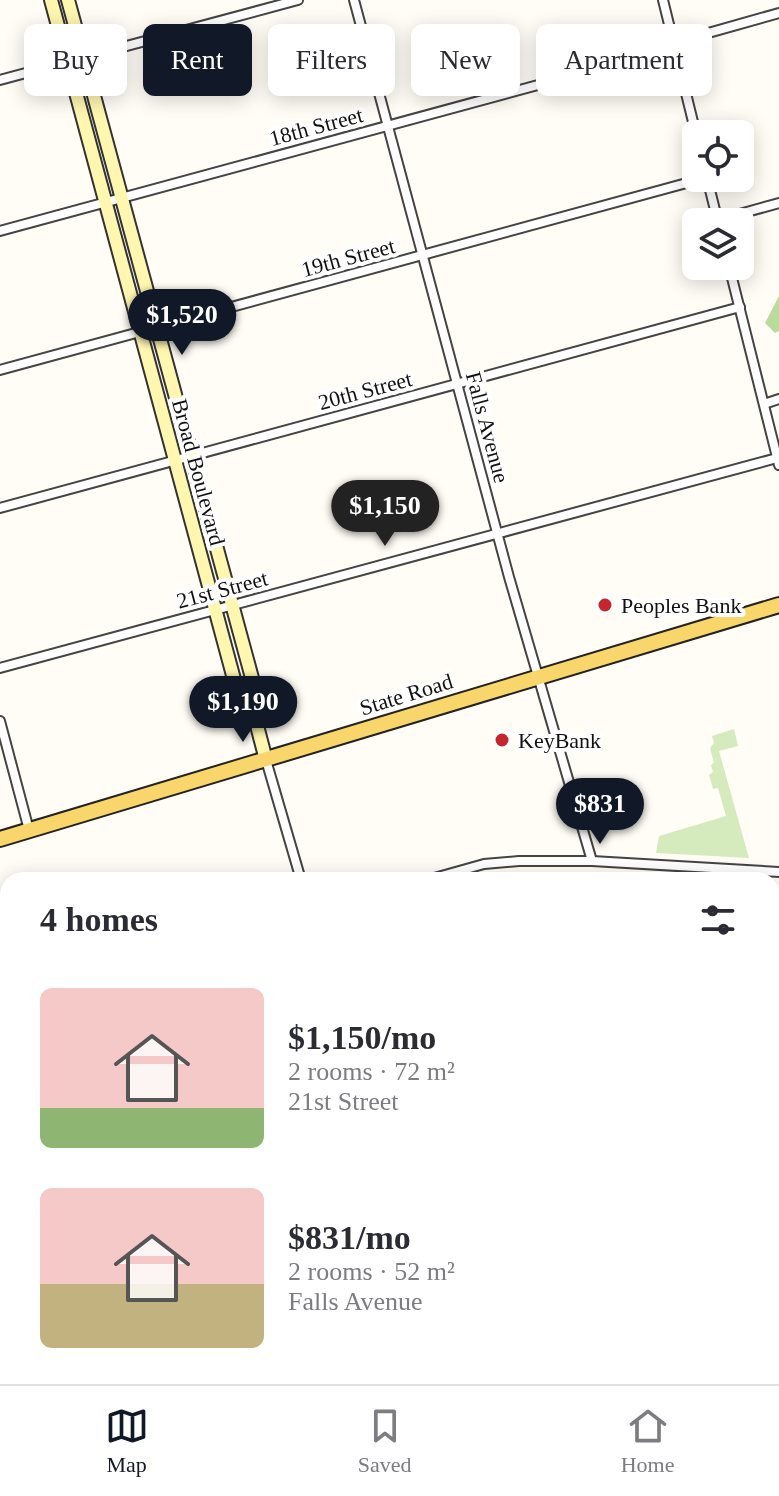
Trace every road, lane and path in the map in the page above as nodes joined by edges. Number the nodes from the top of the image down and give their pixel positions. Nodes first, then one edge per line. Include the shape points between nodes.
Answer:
1 (51, 0) edge
2 (68, 0) edge
3 (298, 0) edge
4 (354, 0) edge
5 (663, 0) edge
6 (779, 13) edge
7 (57, 24) edge
8 (75, 24) edge
9 (669, 24) edge
10 (712, 32) edge
11 (127, 46) edge
12 (24, 74) edge
13 (0, 80) edge
14 (536, 84) edge
15 (77, 96) edge
16 (94, 96) edge
17 (687, 96) edge
18 (693, 120) edge
19 (388, 126) junction
20 (682, 185) edge
21 (122, 198) junction
22 (107, 202) junction
23 (779, 203) edge
24 (754, 210) edge
25 (0, 231) edge
26 (422, 256) junction
27 (733, 280) edge
28 (740, 307) junction
29 (156, 328) junction
30 (141, 333) junction
31 (0, 370) edge
32 (458, 383) junction
33 (779, 399) edge
34 (764, 404) junction
35 (191, 457) junction
36 (176, 461) junction
37 (778, 461) edge
38 (0, 508) edge
39 (497, 534) junction
40 (779, 605) edge
41 (231, 606) junction
42 (216, 610) junction
43 (0, 668) edge
44 (537, 677) junction
45 (255, 718) junction
46 (0, 721) edge
47 (266, 760) junction
48 (29, 830) junction
49 (0, 839) edge
50 (592, 861) junction
51 (299, 872) edge
52 (460, 872) edge
53 (779, 872) edge

1 - 7 main road, Broad Boulevard
2 - 8 main road, Broad Boulevard
3 - 11 street
4 - 19 street, Falls Avenue
5 - 9 street
6 - 10 street, 18th Street
12 - 13 street
14 - 19 street, 18th Street
15 - 22 main road, Broad Boulevard
16 - 21 main road, Broad Boulevard
17 - 18 street
19 - 21 street, 18th Street
19 - 26 street, Falls Avenue
20 - 26 street, 19th Street
21 - 22 street, 18th Street
21 - 29 main road, Broad Boulevard
22 - 25 street, 18th Street
22 - 30 main road, Broad Boulevard
23 - 24 street
26 - 29 street, 19th Street
26 - 32 street, Falls Avenue
27 - 28 street
28 - 32 street, 20th Street
28 - 34 street
29 - 30 street, 19th Street
29 - 35 main road, Broad Boulevard
30 - 31 street, 19th Street
30 - 36 main road, Broad Boulevard
32 - 35 street, 20th Street
32 - 39 street, Falls Avenue
33 - 34 street
34 - 37 street
35 - 36 street, 20th Street
35 - 41 main road, Broad Boulevard
36 - 38 street, 20th Street
36 - 42 main road, Broad Boulevard
37 - 39 street, 21st Street
39 - 41 street, 21st Street
39 - 44 street, Falls Avenue
40 - 44 main road, State Road
41 - 42 street, 21st Street
41 - 45 main road, Broad Boulevard via 255,689
42 - 43 street, 21st Street
42 - 45 main road, Broad Boulevard via 238,694
44 - 47 main road, State Road
44 - 50 street, Falls Avenue
45 - 47 main road, Broad Boulevard
46 - 48 street
47 - 48 main road, State Road
47 - 51 street, Broad Boulevard
48 - 49 main road, State Road
50 - 52 street via 501,862
50 - 53 street

